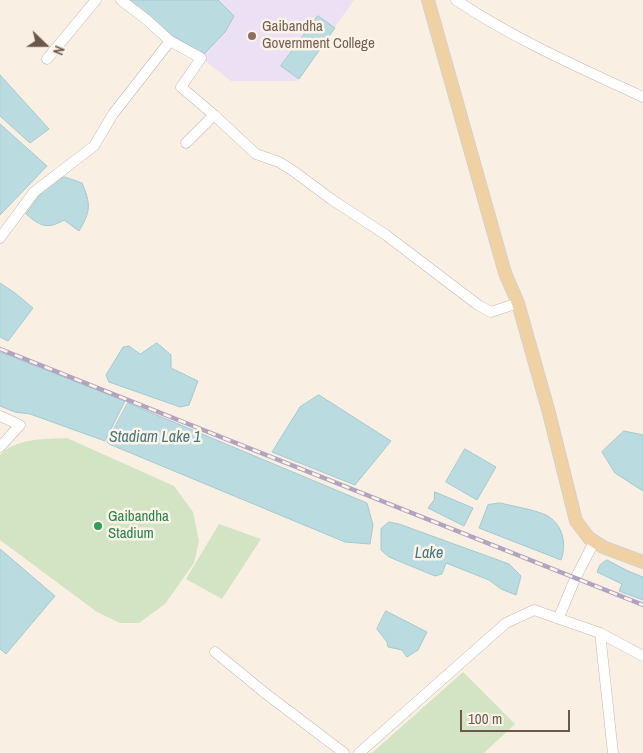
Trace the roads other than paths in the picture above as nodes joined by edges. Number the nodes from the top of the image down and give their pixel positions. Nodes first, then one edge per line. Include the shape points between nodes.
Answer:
1 (96, 0) edge
2 (121, 0) edge
3 (428, 0) edge
4 (456, 0) edge
5 (170, 41) junction
6 (47, 59) dead end
7 (643, 97) edge
8 (214, 115) junction
9 (186, 143) dead end
10 (0, 238) edge
11 (518, 304) junction
12 (0, 416) edge
13 (0, 447) edge
14 (594, 542) junction
15 (643, 562) edge
16 (559, 618) junction
17 (600, 632) junction
18 (215, 652) dead end
19 (643, 656) edge
20 (344, 753) edge
21 (360, 753) edge
22 (613, 753) edge

1 - 6 street
2 - 5 street
3 - 11 main road via 505,273
4 - 7 street via 571,64
5 - 8 street via 201,58 181,87
5 - 10 street via 113,114 94,146 34,192
8 - 9 street
8 - 11 street via 256,154 292,170 386,235 478,305 491,312
11 - 14 main road via 576,521
12 - 13 street via 20,425
14 - 15 main road
14 - 16 street
16 - 17 street
16 - 21 street via 534,610 506,623
17 - 19 street
17 - 22 street
18 - 20 street

